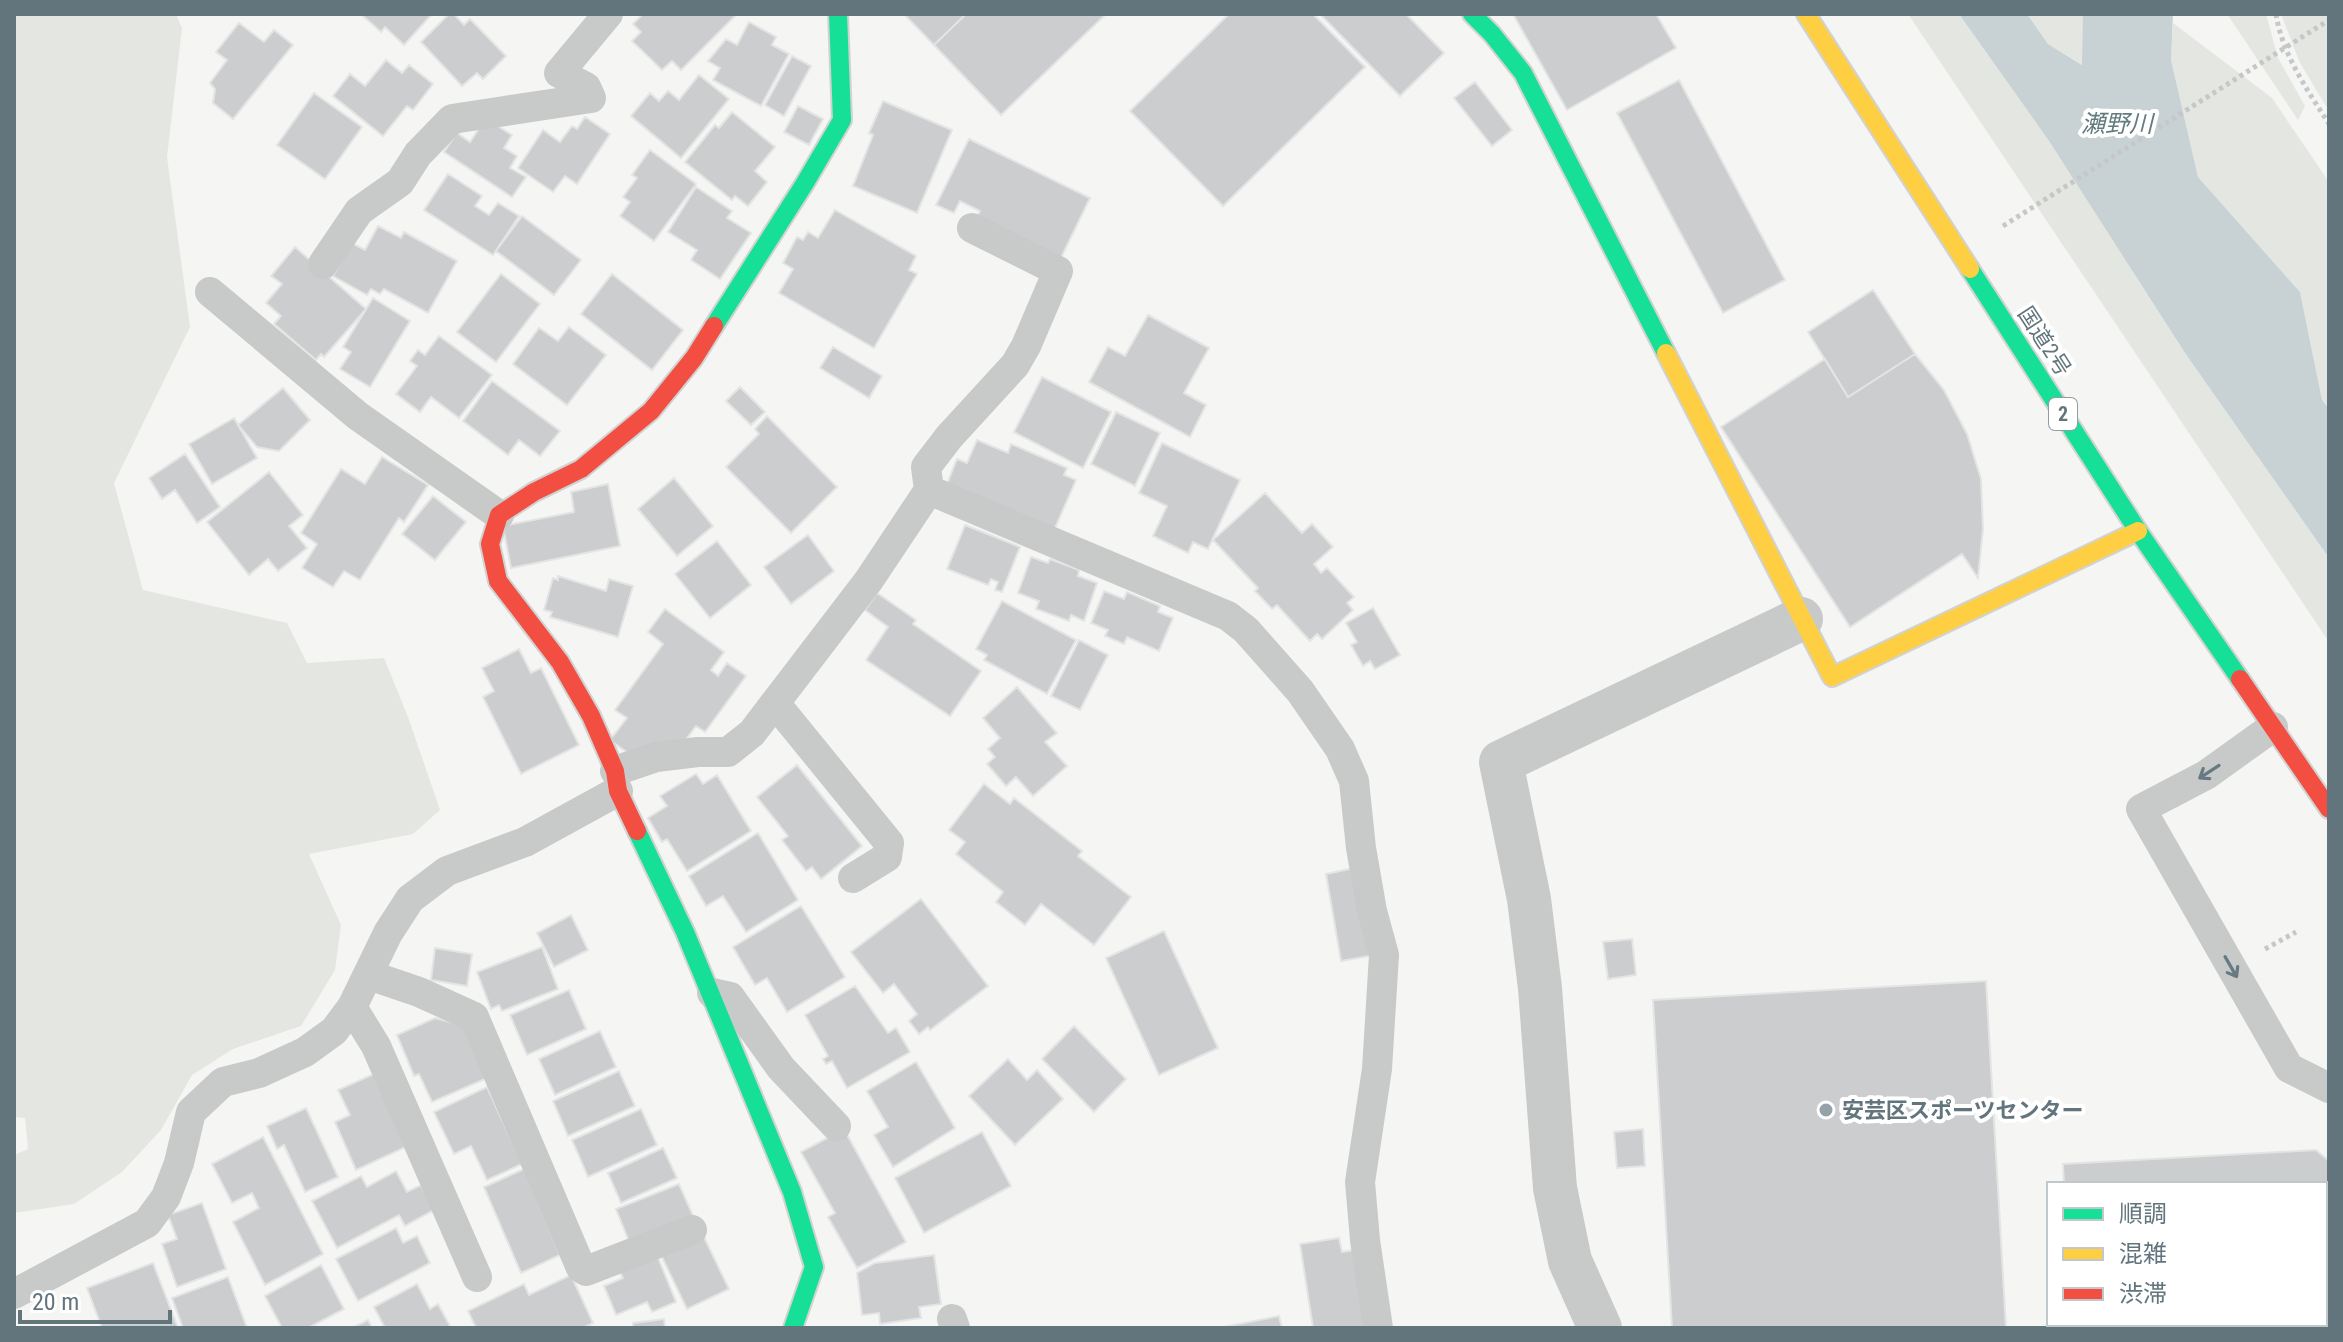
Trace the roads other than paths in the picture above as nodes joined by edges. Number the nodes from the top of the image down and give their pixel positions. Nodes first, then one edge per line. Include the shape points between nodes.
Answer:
1 (608, 14) edge
2 (838, 14) edge
3 (1472, 14) edge
4 (1806, 14) edge
5 (972, 228) dead end
6 (323, 264) dead end
7 (210, 292) dead end
8 (929, 490) junction
9 (499, 515) junction
10 (2138, 531) junction
11 (1801, 619) junction
12 (775, 703) junction
13 (2273, 727) junction
14 (617, 781) junction
15 (2329, 809) edge
16 (853, 878) dead end
17 (369, 975) junction
18 (710, 992) junction
19 (352, 1007) junction
20 (2329, 1088) edge
21 (836, 1126) dead end
22 (692, 1230) dead end
23 (477, 1277) dead end
24 (14, 1294) edge
25 (793, 1328) edge
26 (1378, 1328) edge
27 (1600, 1328) edge

1 - 6 lane via 559,73 586,87 591,98 452,119 400,182 359,211
2 - 9 main road via 842,120 694,358 651,411 581,469
3 - 11 main road via 1523,73
4 - 10 main road, 国道2号 / 2
5 - 8 lane via 1058,271 1015,365 926,467
7 - 9 lane via 358,416
8 - 12 lane via 869,580
8 - 26 lane via 1228,616 1300,691 1340,749 1354,781 1361,848 1384,955 1377,1069 1360,1182
9 - 14 main road via 490,544 498,581 560,662 591,716
10 - 11 main road via 1832,677
10 - 13 main road, 国道2号 / 2
11 - 27 street via 1501,762 1529,899 1555,1188 1570,1261
12 - 14 lane via 752,733 728,752 656,757
12 - 16 lane via 889,843 887,857
13 - 15 main road, 国道2号 / 2
13 -> 20 lane via 2206,775 2141,809 2289,1068
14 - 17 lane via 525,842 447,871 410,899
14 - 18 main road
17 - 19 lane
17 - 22 lane via 474,1017 581,1268 586,1271
18 - 21 lane via 730,997 781,1068
18 - 25 main road via 792,1192 814,1267
19 - 23 lane via 376,1046
19 - 24 lane via 334,1031 305,1052 223,1082 191,1112 166,1197 147,1223

